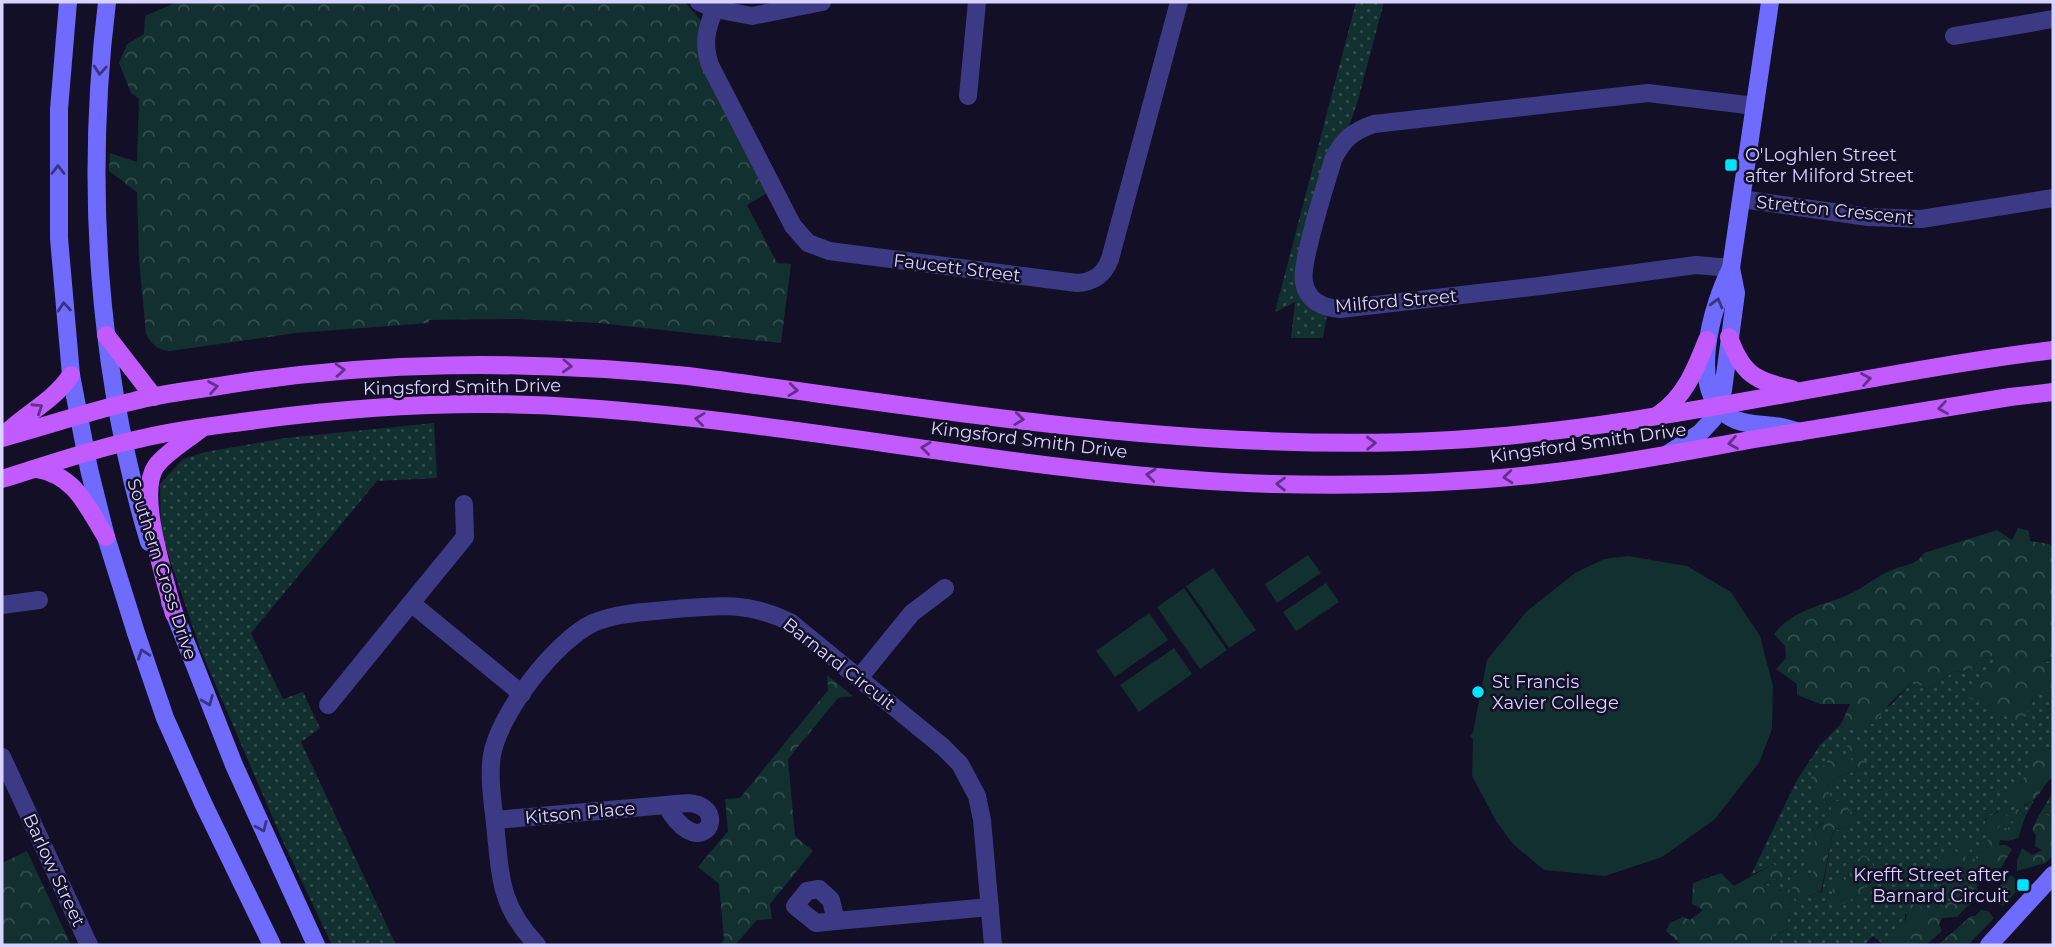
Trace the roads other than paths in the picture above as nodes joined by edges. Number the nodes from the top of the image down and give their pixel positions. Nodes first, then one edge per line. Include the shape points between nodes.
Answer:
1 (68, 2) edge
2 (107, 2) edge
3 (822, 2) edge
4 (977, 2) edge
5 (1180, 2) edge
6 (1770, 2) edge
7 (707, 5) edge
8 (2053, 19) edge
9 (1954, 36) dead end
10 (968, 96) dead end
11 (1755, 106) junction
12 (2053, 198) edge
13 (1741, 199) junction
14 (1731, 268) junction
15 (106, 335) junction
16 (1729, 337) junction
17 (1707, 340) junction
18 (2053, 350) edge
19 (71, 375) junction
20 (1799, 391) junction
21 (2053, 392) edge
22 (154, 397) junction
23 (1719, 405) junction
24 (115, 406) junction
25 (78, 417) junction
26 (1655, 417) junction
27 (202, 428) junction
28 (1800, 432) junction
29 (2, 437) edge
30 (123, 443) junction
31 (86, 453) junction
32 (1666, 455) junction
33 (34, 468) junction
34 (2, 479) edge
35 (464, 505) dead end
36 (106, 537) junction
37 (945, 588) dead end
38 (40, 600) dead end
39 (411, 603) junction
40 (2, 605) edge
41 (174, 614) junction
42 (859, 678) junction
43 (522, 694) junction
44 (328, 705) dead end
45 (2, 757) edge
46 (666, 805) dead end
47 (495, 820) junction
48 (2053, 875) edge
49 (990, 907) junction
50 (836, 921) dead end
51 (89, 945) edge
52 (272, 945) edge
53 (316, 945) edge
54 (537, 945) edge
55 (993, 945) edge
56 (1989, 945) edge

19 -> 1 main road via 58,174
2 -> 15 main road, Southern Cross Drive via 96,190
3 - 7 street via 752,16
4 - 10 street
5 - 7 street, Faucett Street via 1110,259 1101,275 1077,283 829,251 808,243 793,226 710,65 705,38
6 - 11 main road
8 - 9 street
11 - 13 main road
11 - 14 street, Milford Street via 1648,93 1360,129 1347,137 1333,160 1303,279 1311,298 1329,309 1340,309 1691,265
12 - 13 street, Stretton Crescent via 1921,219 1868,217
13 - 14 main road
14 - 16 main road via 1736,293
17 -> 14 main road
15 - 22 main road
15 - 24 main road, Southern Cross Drive
16 - 20 main road via 1751,376
16 - 23 main road
17 - 23 main road via 1705,369
17 - 26 main road via 1684,391
20 -> 18 main road, Kingsford Smith Drive
19 - 25 main road
29 -> 19 main road via 53,398
20 - 23 main road, Kingsford Smith Drive
21 -> 28 main road, Kingsford Smith Drive
22 - 24 main road, Kingsford Smith Drive
22 -> 26 main road, Kingsford Smith Drive via 326,371 429,364 546,365 688,376 1103,429 1254,442 1451,440
23 - 26 main road, Kingsford Smith Drive
23 - 28 main road via 1734,419
23 - 32 main road via 1700,433
24 - 25 main road, Kingsford Smith Drive
24 - 30 main road, Southern Cross Drive
25 - 29 main road, Kingsford Smith Drive
25 - 31 main road
27 - 30 main road, Kingsford Smith Drive
32 -> 27 main road, Kingsford Smith Drive via 1546,473 1360,485 1219,481 1059,466 582,407 410,405
27 - 41 main road via 156,466 149,488 150,512
28 -> 32 main road, Kingsford Smith Drive
30 - 31 main road, Kingsford Smith Drive
30 - 41 main road, Southern Cross Drive via 137,503
31 - 33 main road, Kingsford Smith Drive
31 - 36 main road
33 - 34 main road, Kingsford Smith Drive
33 - 36 main road via 68,481
35 - 39 street via 465,537
52 -> 36 main road via 165,718
37 - 42 street via 912,612
38 - 40 street
39 - 43 street
39 - 44 street
41 -> 53 main road, Southern Cross Drive via 234,765
42 - 43 street, Barnard Circuit via 790,622 746,606 722,605 618,615 595,622 565,643
42 - 49 street, Barnard Circuit via 960,764 982,820
43 - 47 street, Barnard Circuit via 497,735 492,757
45 - 51 street, Barlow Street
46 - 47 street, Kitson Place
47 - 54 street, Barnard Circuit via 505,898
48 - 56 main road
49 - 50 street
49 - 55 street, Barnard Circuit

